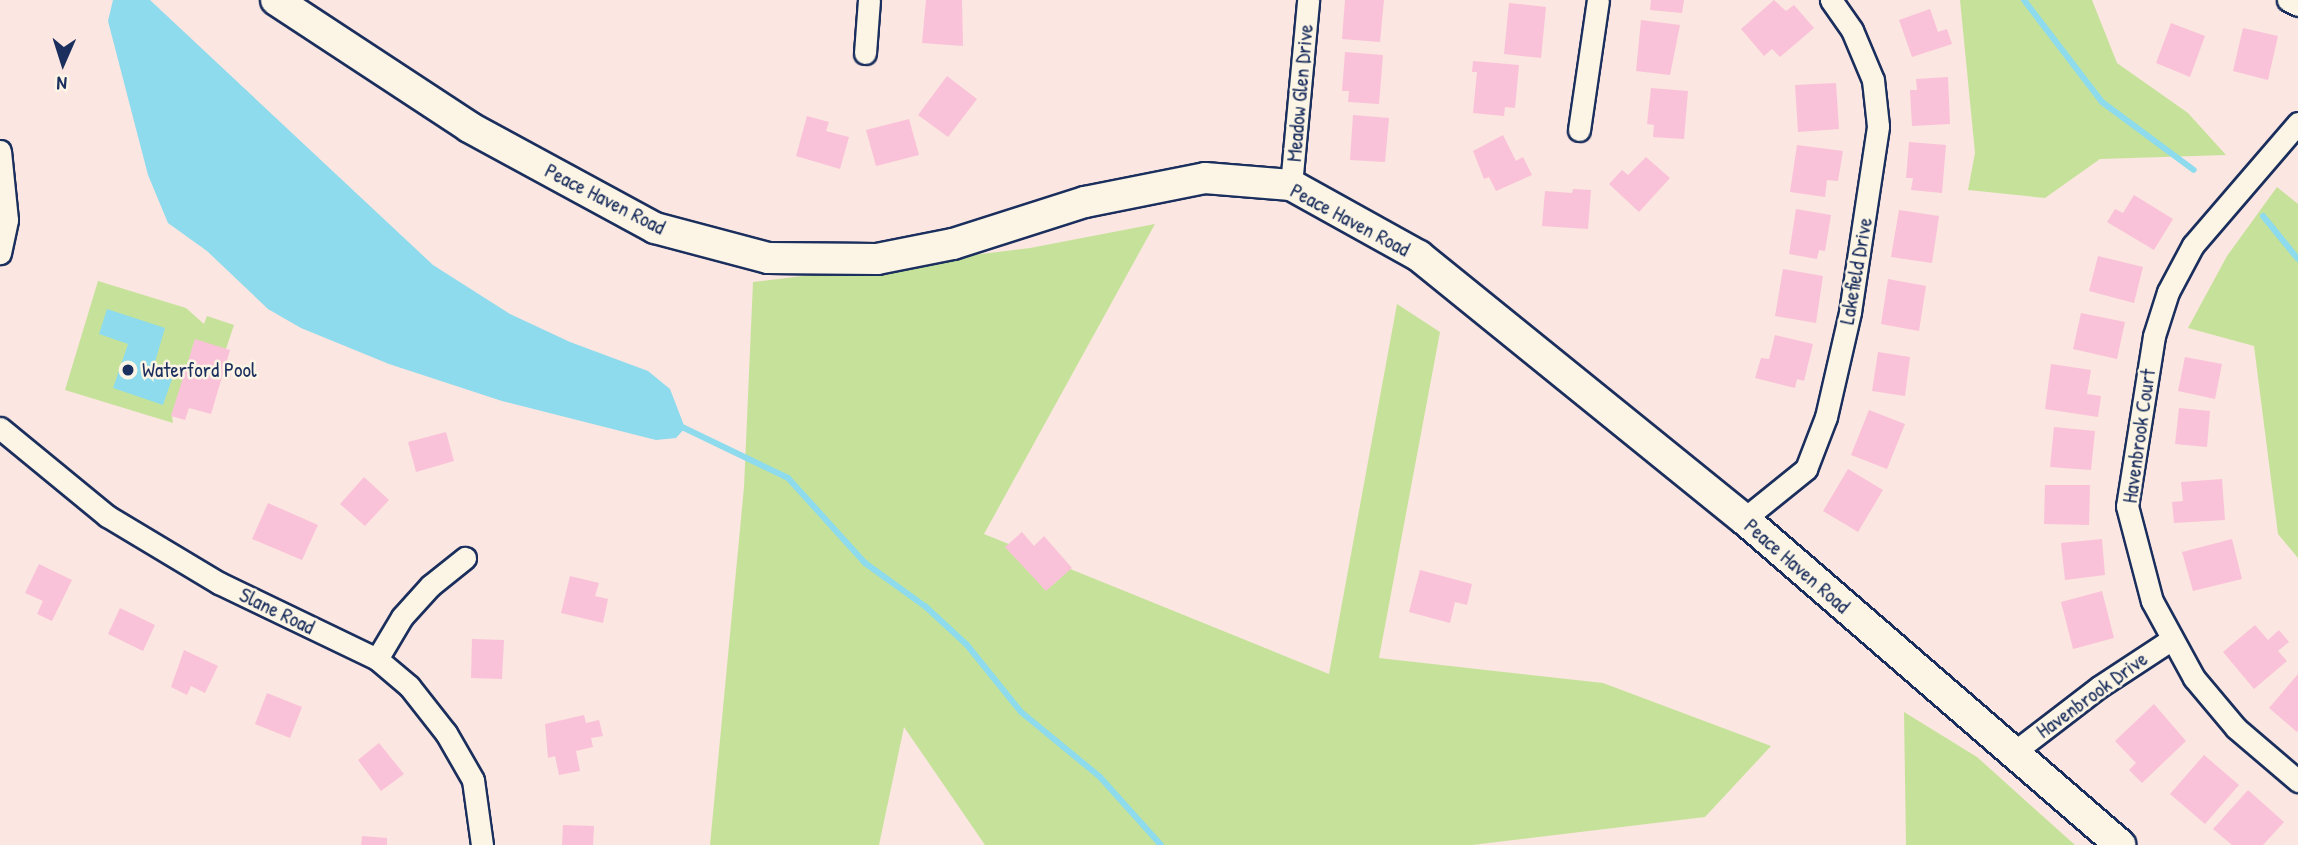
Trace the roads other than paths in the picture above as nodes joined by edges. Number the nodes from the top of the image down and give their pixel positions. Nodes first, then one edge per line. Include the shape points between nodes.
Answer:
1 (276, 0) edge
2 (869, 0) edge
3 (1308, 0) edge
4 (1598, 0) edge
5 (1830, 0) edge
6 (2288, 0) edge
7 (2298, 5) edge
8 (865, 52) dead end
9 (2298, 123) edge
10 (1579, 131) dead end
11 (0, 151) edge
12 (1292, 185) junction
13 (0, 253) edge
14 (0, 428) edge
15 (1744, 519) junction
16 (465, 558) dead end
17 (2172, 639) junction
18 (377, 659) junction
19 (2013, 753) junction
20 (2298, 781) edge
21 (482, 845) edge
22 (2121, 845) edge

1 - 12 main road, Peace Haven Road via 469,127 655,228 768,258 877,259 953,244 1085,202 1205,178
2 - 8 street
3 - 12 street, Meadow Glen Drive
4 - 10 street
5 - 15 street, Lakefield Drive via 1852,30 1873,80 1878,126 1850,312 1826,417 1806,469
6 - 7 street
9 - 17 street, Havenbrook Court via 2193,245 2168,292 2154,336 2127,506 2152,601
11 - 13 street via 7,220
12 - 15 main road, Peace Haven Road via 1419,256
14 - 18 street, Slane Road via 107,516 219,583
15 - 19 main road, Peace Haven Road
16 - 18 street via 402,617
17 - 19 street, Havenbrook Drive via 2099,687
17 - 20 street, Havenbrook Court via 2193,678 2236,728
18 - 21 street, Slane Road via 410,686 446,733 473,780
19 - 22 main road, Peace Haven Road

